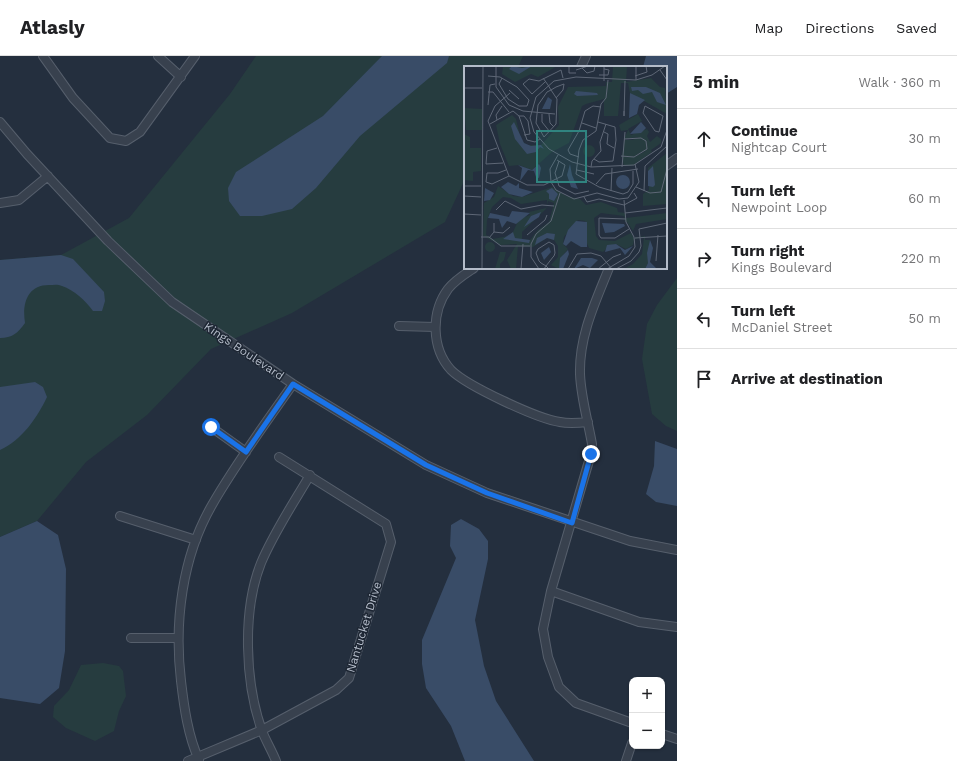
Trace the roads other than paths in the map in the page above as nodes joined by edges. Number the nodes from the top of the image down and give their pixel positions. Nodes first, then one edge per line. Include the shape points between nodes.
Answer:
1 (43, 56) edge
2 (158, 56) edge
3 (196, 56) edge
4 (586, 56) edge
5 (582, 66) edge
6 (181, 77) junction
7 (0, 122) edge
8 (677, 158) edge
9 (667, 165) edge
10 (48, 176) junction
11 (0, 203) edge
12 (473, 269) edge
13 (609, 269) edge
14 (399, 326) dead end
15 (435, 327) junction
16 (293, 384) junction
17 (588, 422) junction
18 (211, 427) dead end
19 (246, 452) junction
20 (279, 457) dead end
21 (310, 476) junction
22 (120, 516) dead end
23 (572, 523) junction
24 (196, 540) junction
25 (677, 550) edge
26 (551, 591) junction
27 (677, 627) edge
28 (131, 638) dead end
29 (178, 638) junction
30 (629, 722) edge
31 (262, 730) junction
32 (665, 735) edge
33 (677, 739) edge
34 (630, 749) edge
35 (198, 759) edge
36 (188, 761) edge
37 (276, 761) edge
38 (626, 761) edge

1 - 6 street via 73,98 110,138 126,141 140,132
2 - 6 street
3 - 6 street
4 - 5 street
7 - 10 street, Kings Boulevard
8 - 9 street
10 - 11 street via 19,200
10 - 16 street, Kings Boulevard via 108,241 172,302
12 - 15 street via 448,288 439,307
13 - 17 street via 587,321 581,348 580,375
14 - 15 street
15 - 17 street via 443,359 464,381 541,417 561,422
16 - 19 street
16 - 23 street, Kings Boulevard via 426,465 487,493
17 - 23 street via 591,454
18 - 19 street
19 - 24 street via 211,505
20 - 21 street, Nantucket Drive
21 - 31 street via 270,542 260,565 252,596 248,634 249,675
21 - 31 street, Nantucket Drive via 386,524 391,542 349,678 336,690
22 - 24 street
23 - 25 street, Kings Boulevard via 630,541
23 - 26 street
24 - 29 street via 184,577
26 - 27 street via 639,622
26 - 30 street via 543,629 548,657 559,687 576,703
28 - 29 street
29 - 35 street via 184,709
31 - 35 street, Nantucket Drive
31 - 37 street
32 - 33 street
34 - 38 street
35 - 36 street, Nantucket Drive

